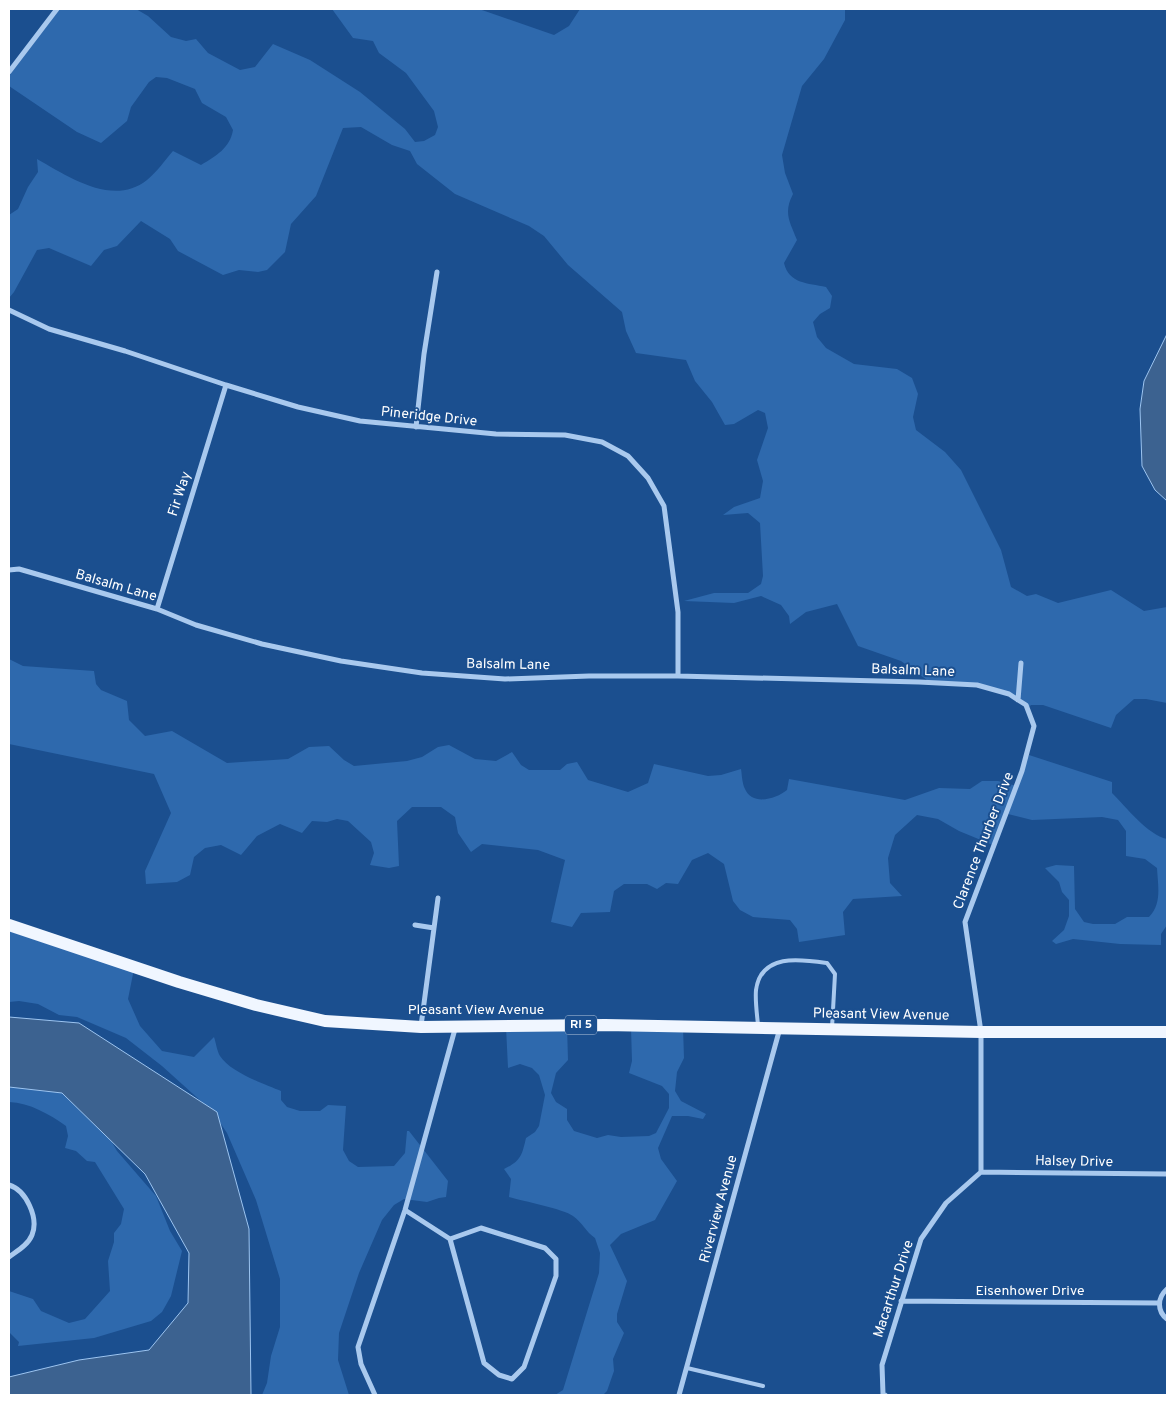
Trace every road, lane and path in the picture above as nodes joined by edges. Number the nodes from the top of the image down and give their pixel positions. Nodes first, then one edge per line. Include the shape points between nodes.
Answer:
1 (58, 9) edge
2 (9, 72) edge
3 (437, 272) dead end
4 (9, 310) edge
5 (226, 385) junction
6 (416, 426) junction
7 (9, 570) edge
8 (157, 609) junction
9 (1021, 663) dead end
10 (678, 676) junction
11 (1018, 700) junction
12 (438, 898) dead end
13 (9, 925) edge
14 (415, 925) dead end
15 (434, 928) junction
16 (456, 1026) junction
17 (421, 1027) junction
18 (758, 1028) junction
19 (781, 1028) junction
20 (832, 1028) junction
21 (981, 1032) junction
22 (1167, 1032) edge
23 (981, 1172) junction
24 (1167, 1174) edge
25 (9, 1185) edge
26 (406, 1210) junction
27 (450, 1239) junction
28 (9, 1256) edge
29 (1167, 1289) edge
30 (901, 1302) junction
31 (1159, 1303) junction
32 (1167, 1319) edge
33 (687, 1368) junction
34 (762, 1386) dead end
35 (375, 1395) edge
36 (679, 1395) edge
37 (884, 1395) edge

1 - 2 street
3 - 6 street
4 - 5 street, Pineridge Drive via 49,329
5 - 6 street, Pineridge Drive via 298,407 360,421
5 - 8 street, Fir Way
6 - 10 street, Pineridge Drive via 496,434 565,434 602,442 628,456 648,478 664,506 678,612
7 - 8 street, Balsalm Lane via 19,568
8 - 10 street, Balsalm Lane via 196,625 262,644 341,661 422,673 505,679
9 - 11 street
10 - 11 street, Balsalm Lane via 977,685 1009,694
11 - 21 street, Clarence Thurber Drive via 1026,705 1034,726 1022,771 965,922
12 - 15 street
13 - 17 main road, Pleasant View Avenue / RI 5 via 256,1005 325,1021
14 - 15 street
15 - 17 street
16 - 17 main road, Pleasant View Avenue / RI 5
16 - 18 main road, Pleasant View Avenue / RI 5
16 - 26 street
18 - 19 main road, Pleasant View Avenue / RI 5
18 - 20 lane via 756,990 762,972 773,963 802,960 827,963 835,974
19 - 20 main road, Pleasant View Avenue / RI 5
19 - 33 street, Riverview Avenue
20 - 21 main road, Pleasant View Avenue / RI 5
21 - 22 main road, Pleasant View Avenue / RI 5
21 - 23 street
23 - 24 street, Halsey Drive
23 - 30 street, Macarthur Drive via 946,1203 921,1239
25 - 28 street via 26,1201 32,1212 34,1229 24,1246
26 - 27 street
26 - 35 street via 358,1347 360,1364
27 - 27 street via 481,1228 545,1248 556,1259 556,1276 524,1367 512,1378 500,1375 484,1363
29 - 31 street
30 - 31 street, Eisenhower Drive
30 - 37 street, Macarthur Drive via 882,1365
31 - 32 street via 1162,1315
33 - 34 lane
33 - 36 street, Riverview Avenue

